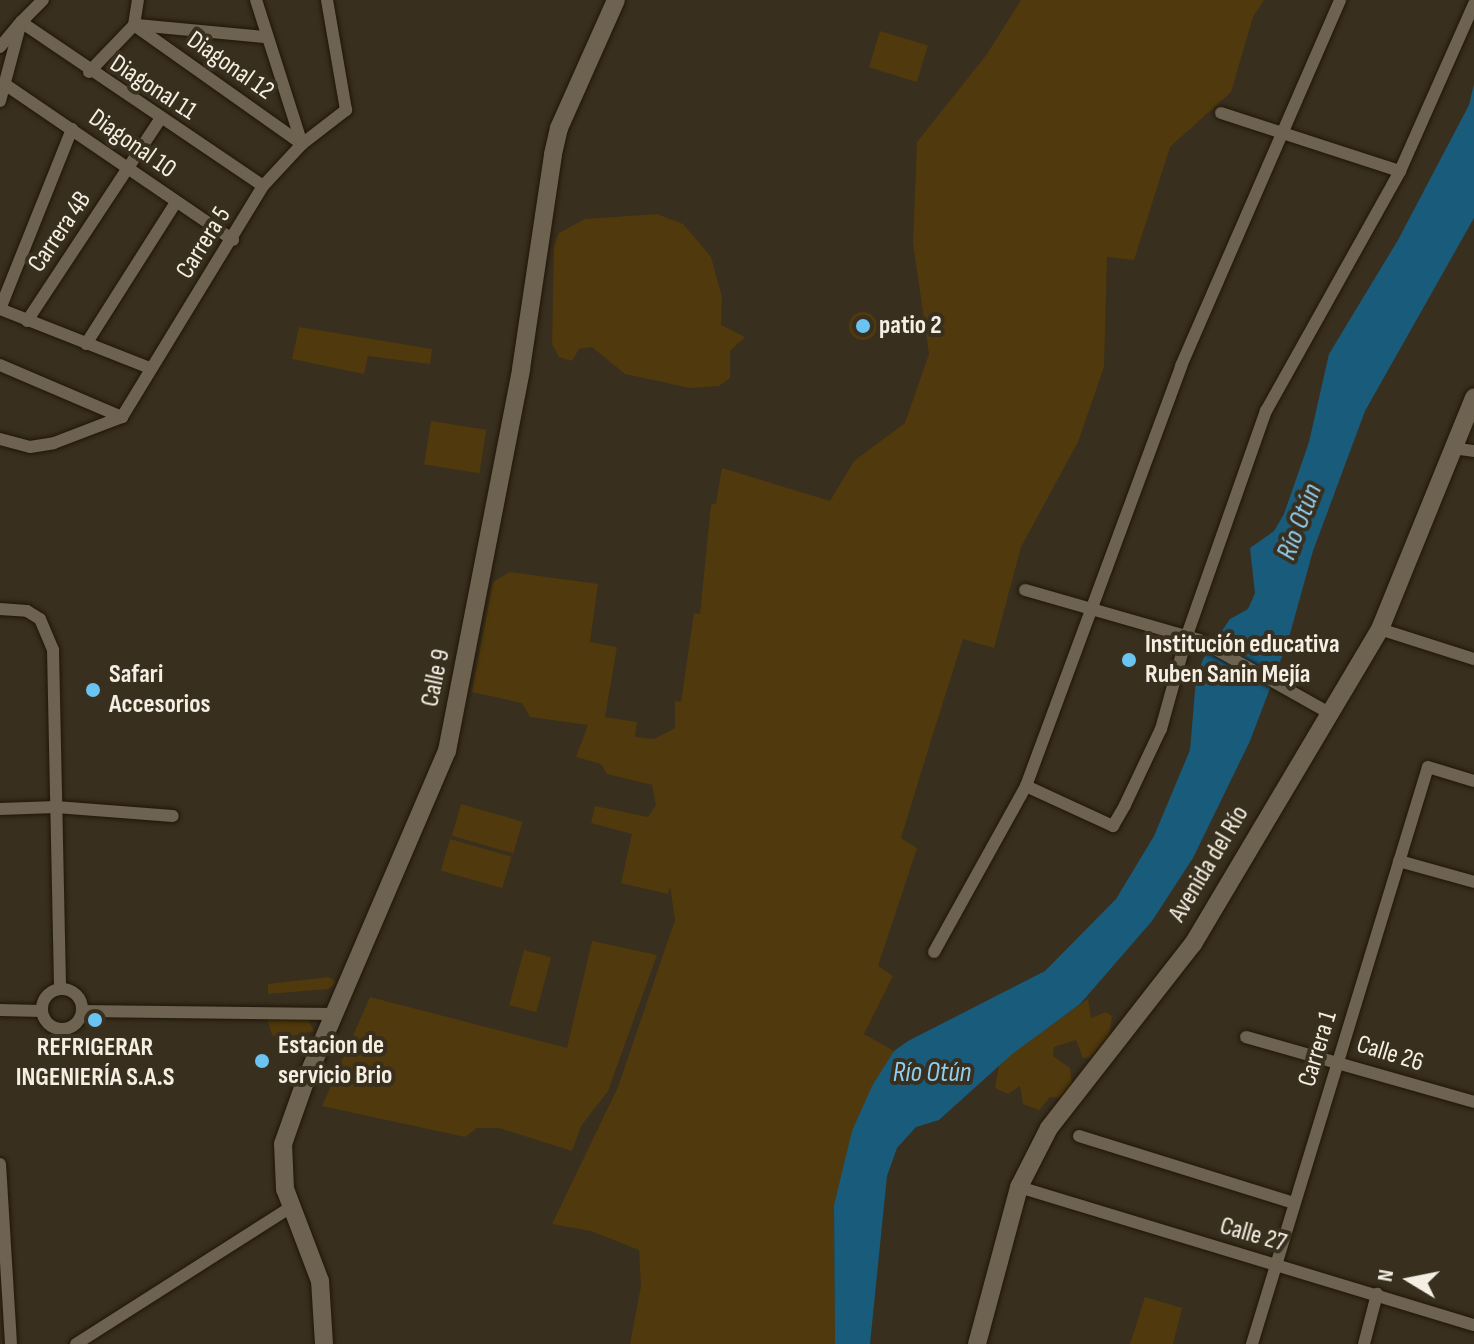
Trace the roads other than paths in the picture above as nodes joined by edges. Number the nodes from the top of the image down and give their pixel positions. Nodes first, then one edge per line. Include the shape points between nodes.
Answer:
1 (43, 0) edge
2 (138, 0) edge
3 (256, 0) edge
4 (327, 0) edge
5 (616, 0) edge
6 (1340, 0) edge
7 (1474, 4) edge
8 (21, 22) junction
9 (134, 25) junction
10 (264, 37) junction
11 (0, 47) edge
12 (89, 72) junction
13 (6, 85) junction
14 (0, 101) edge
15 (1221, 113) dead end
16 (160, 119) junction
17 (72, 129) junction
18 (1286, 134) junction
19 (302, 144) junction
20 (129, 167) junction
21 (1400, 171) junction
22 (263, 186) junction
23 (176, 202) junction
24 (233, 240) junction
25 (0, 309) edge
26 (27, 321) junction
27 (86, 344) junction
28 (0, 365) edge
29 (150, 368) junction
30 (1474, 397) edge
31 (122, 417) junction
32 (0, 439) edge
33 (1452, 448) junction
34 (1474, 451) edge
35 (1025, 590) dead end
36 (1094, 606) junction
37 (0, 609) edge
38 (1380, 629) junction
39 (1193, 638) junction
40 (1474, 659) edge
41 (1329, 713) junction
42 (1474, 781) edge
43 (1026, 786) junction
44 (56, 807) junction
45 (0, 809) edge
46 (173, 816) dead end
47 (1399, 861) junction
48 (1474, 882) edge
49 (934, 952) dead end
50 (60, 989) junction
51 (0, 1010) edge
52 (42, 1011) junction
53 (82, 1011) junction
54 (333, 1014) junction
55 (1246, 1037) dead end
56 (1337, 1061) junction
57 (1474, 1102) edge
58 (1079, 1136) dead end
59 (0, 1164) edge
60 (1019, 1187) junction
61 (1294, 1203) junction
62 (291, 1207) junction
63 (1276, 1265) junction
64 (1377, 1294) junction
65 (1474, 1325) edge
66 (11, 1344) edge
67 (76, 1344) edge
68 (324, 1344) edge
69 (977, 1344) edge
70 (1252, 1344) edge
71 (1364, 1344) edge

1 - 8 street
2 - 9 street
3 - 10 street
4 - 19 street, Carrera 5 via 347,107
5 - 54 main road, Calle 9 via 559,128 553,154 521,369 447,751
6 - 18 street
7 - 21 street
8 - 11 street
8 - 12 street, Diagonal 11
8 - 13 street
9 - 10 street
9 - 12 street
9 - 19 street, Diagonal 12
10 - 19 street
12 - 16 street, Diagonal 11
13 - 14 street
13 - 17 street, Diagonal 10
15 - 18 street
16 - 20 street, Carrera 4B
16 - 22 street, Diagonal 11
17 - 20 street, Diagonal 10
17 - 25 street
18 - 21 street
18 - 36 street via 1181,366
19 - 22 street, Carrera 5
20 - 23 street, Diagonal 10
20 - 26 street, Carrera 4B
21 - 39 street via 1266,411
22 - 24 street, Carrera 5
23 - 24 street, Diagonal 10
23 - 27 street
24 - 29 street, Carrera 5
25 - 26 street
26 - 27 street
27 - 29 street
28 - 31 street
29 - 31 street, Carrera 5
30 - 33 main road, Avenida del Río
31 - 32 street via 78,436 30,447
33 - 34 street
33 - 38 main road, Avenida del Río
35 - 36 street
36 - 39 street
36 - 43 street
37 - 44 street via 27,611 40,619 50,640
38 - 40 street
38 - 41 main road, Avenida del Río
39 - 41 street
39 - 43 street via 1161,729 1113,826
41 - 60 main road, Avenida del Río via 1193,944 1049,1128
42 - 47 street, Carrera 1 via 1428,767
43 - 49 street
44 - 45 street
44 - 46 street
44 - 50 street
47 - 48 street
47 - 56 street, Carrera 1
50 - 52 street via 49,994
50 - 53 street via 74,992
51 - 52 street
52 - 53 street via 47,1023 59,1029 77,1023
53 - 54 street
54 - 62 main road, Calle 9 via 283,1144 281,1174
55 - 56 street, Calle 26
56 - 57 street, Calle 26
56 - 61 street, Carrera 1
58 - 61 street
59 - 66 street
60 - 63 street, Calle 27
60 - 69 main road, Avenida del Río
61 - 63 street, Carrera 1
62 - 67 street
62 - 68 main road, Calle 9 via 320,1281
63 - 64 street, Calle 27
63 - 70 street, Carrera 1
64 - 65 street, Calle 27
64 - 71 street

